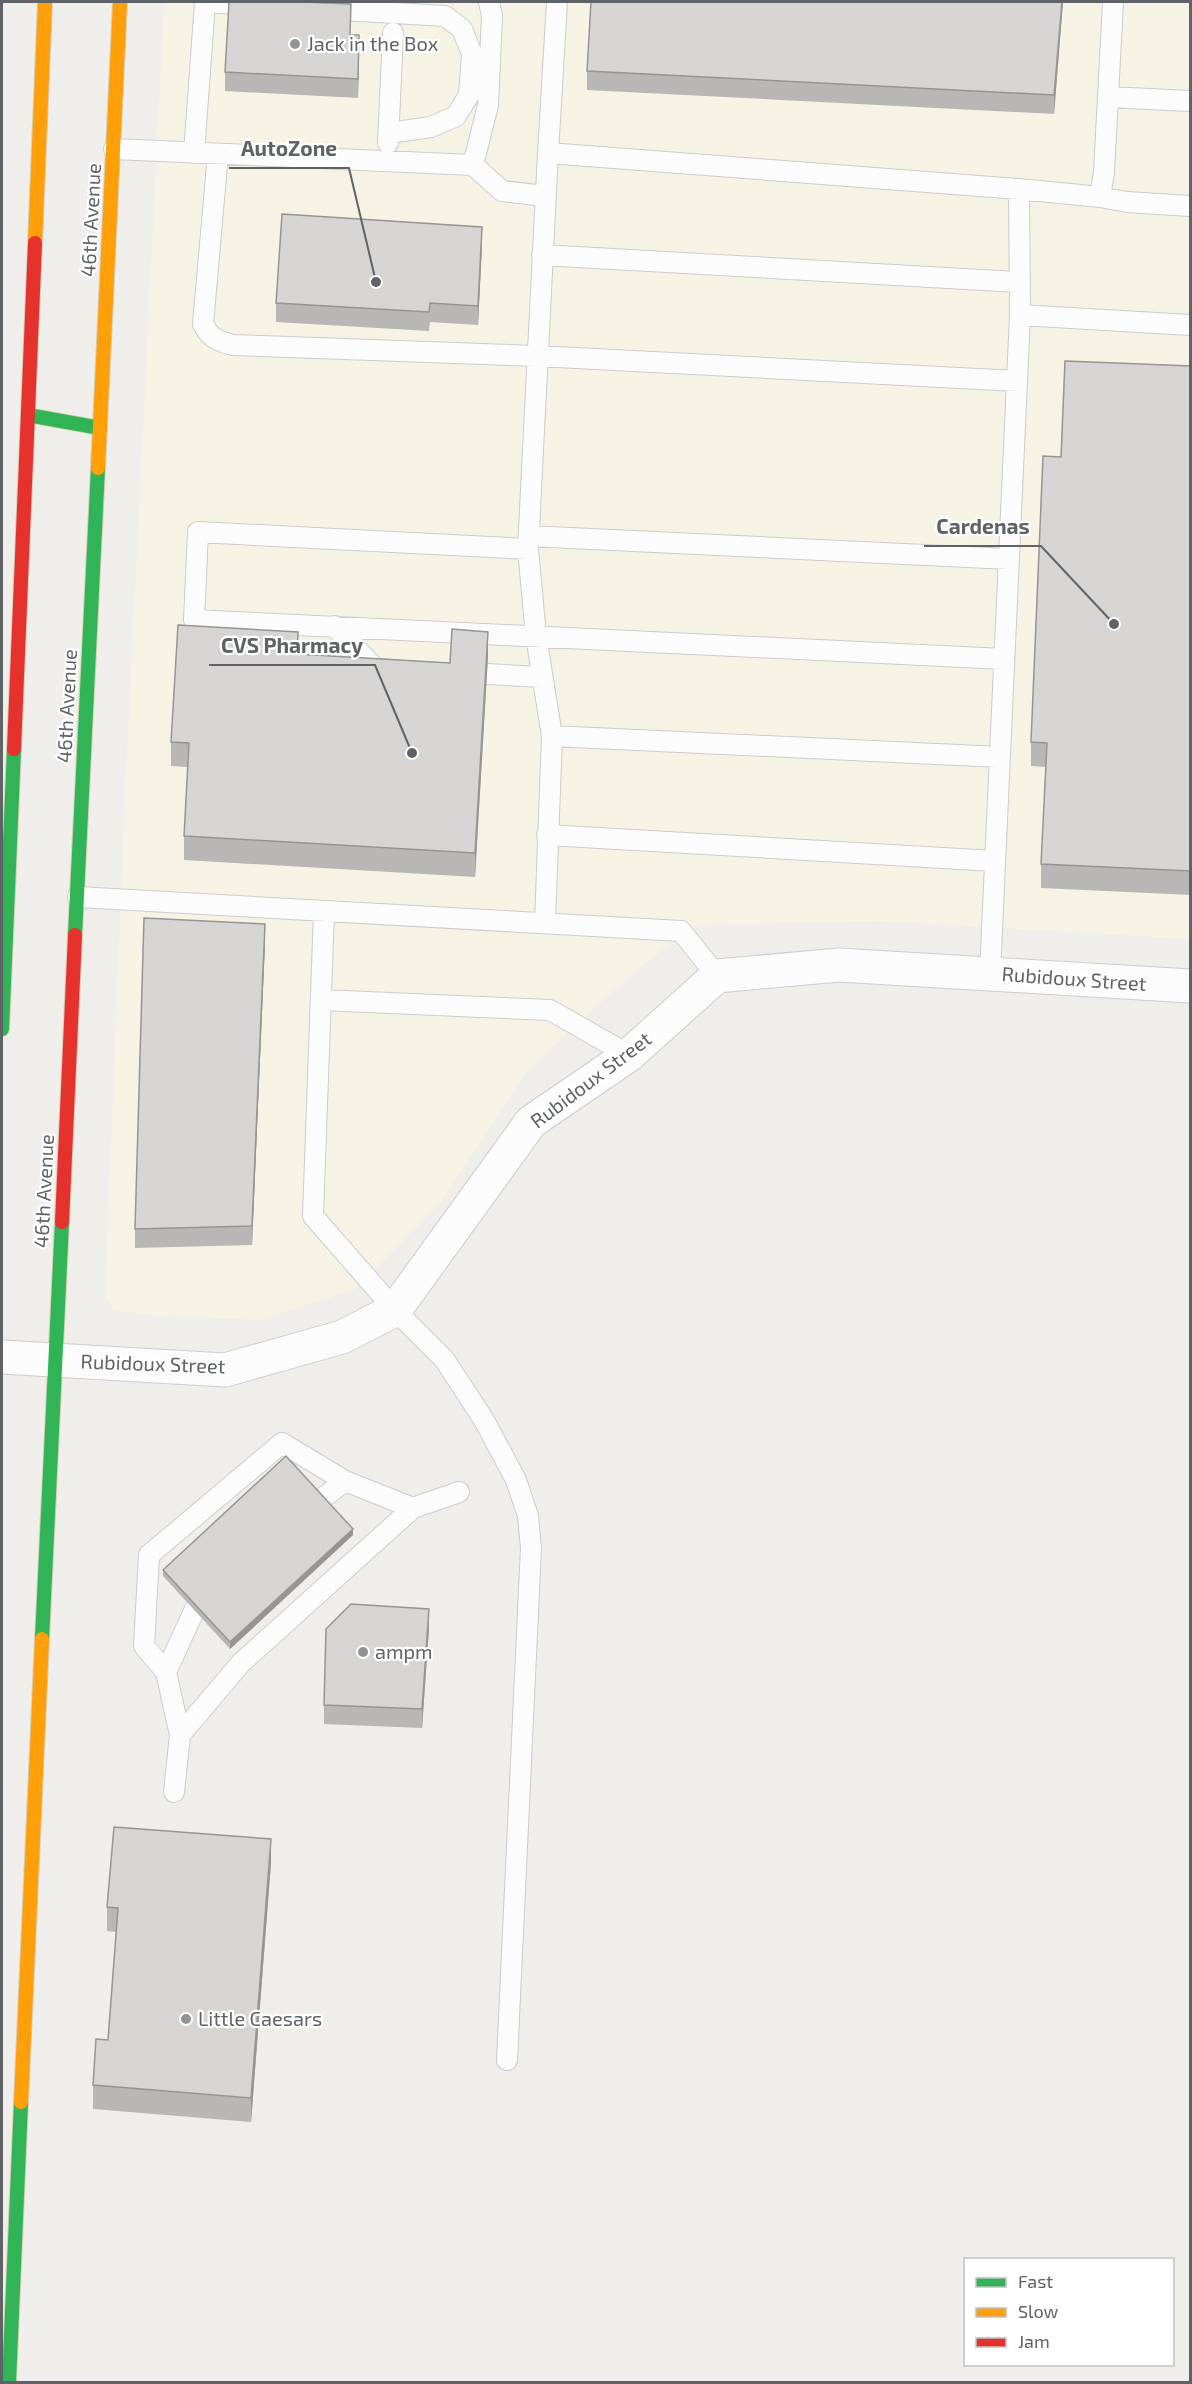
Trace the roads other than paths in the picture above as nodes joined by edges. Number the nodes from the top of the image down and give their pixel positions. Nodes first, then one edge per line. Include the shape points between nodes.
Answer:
1 (45, 2) edge
2 (120, 2) edge
3 (205, 2) edge
4 (489, 2) edge
5 (557, 2) edge
6 (1113, 2) edge
7 (275, 6) edge
8 (311, 8) edge
9 (393, 33) dead end
10 (1108, 97) junction
11 (1191, 101) edge
12 (388, 133) junction
13 (114, 149) junction
14 (194, 153) junction
15 (548, 153) junction
16 (218, 154) junction
17 (388, 161) junction
18 (473, 165) junction
19 (1019, 189) junction
20 (545, 196) junction
21 (1100, 197) junction
22 (1191, 206) edge
23 (542, 255) junction
24 (1018, 282) junction
25 (1020, 315) junction
26 (1191, 325) edge
27 (537, 356) junction
28 (1017, 381) junction
29 (28, 415) junction
30 (100, 428) junction
31 (528, 543) junction
32 (1009, 559) junction
33 (334, 626) junction
34 (536, 636) junction
35 (1004, 659) junction
36 (408, 670) edge
37 (487, 674) edge
38 (542, 677) junction
39 (552, 736) junction
40 (1000, 757) junction
41 (547, 835) junction
42 (995, 861) junction
43 (78, 897) junction
44 (324, 911) junction
45 (545, 923) junction
46 (3, 969) edge
47 (990, 974) junction
48 (717, 976) junction
49 (1191, 986) edge
50 (321, 1000) junction
51 (2, 1029) edge
52 (629, 1055) junction
53 (395, 1310) junction
54 (2, 1357) edge
55 (55, 1361) junction
56 (345, 1481) junction
57 (459, 1492) dead end
58 (320, 1500) edge
59 (413, 1508) junction
60 (194, 1611) edge
61 (166, 1672) junction
62 (180, 1735) junction
63 (174, 1792) dead end
64 (507, 2060) dead end
65 (9, 2382) edge

1 - 29 main road
2 - 13 main road, 46th Avenue
3 - 7 lane
3 - 14 lane
4 - 18 lane via 492,16 488,105
5 - 15 lane
6 - 10 lane
8 - 12 lane via 445,16 462,29 472,54 469,95 456,116 431,127
9 - 12 lane
10 - 11 lane
10 - 21 lane
12 - 17 lane
13 - 14 lane
13 - 30 main road, 46th Avenue
14 - 16 lane
15 - 19 lane
15 - 20 lane
16 - 17 lane
16 - 27 lane via 203,324 217,341 232,345
17 - 18 lane
18 - 20 lane via 502,191
19 - 21 lane
19 - 24 lane
20 - 23 lane
21 - 22 lane
23 - 24 lane
23 - 27 lane
24 - 25 lane
25 - 26 lane
25 - 28 lane
27 - 28 lane
27 - 31 lane
28 - 32 lane
29 - 30 main road
29 - 46 main road
30 - 43 main road, 46th Avenue
31 - 32 lane
31 - 33 lane via 198,532 194,620
31 - 34 lane
32 - 35 lane
33 - 34 lane
33 - 36 lane via 376,669
34 - 35 lane
34 - 38 lane
35 - 40 lane
37 - 38 lane
38 - 39 lane
39 - 40 lane
39 - 41 lane
40 - 42 lane
41 - 42 lane
41 - 45 lane
42 - 47 lane
43 - 44 lane
43 - 55 main road, 46th Avenue
44 - 45 lane
44 - 50 lane
45 - 48 lane via 681,931
46 - 51 main road
47 - 48 street, Rubidoux Street via 839,965
47 - 49 street, Rubidoux Street
48 - 52 street, Rubidoux Street
50 - 52 lane via 550,1010
50 - 53 lane via 313,1216
52 - 53 street, Rubidoux Street via 531,1122
53 - 55 street, Rubidoux Street via 342,1337 225,1370
53 - 64 lane via 444,1359 484,1420 516,1480 528,1516 531,1548
54 - 55 street, Rubidoux Street
55 - 65 main road, 46th Avenue
56 - 58 lane
56 - 59 lane
56 - 61 lane via 282,1443 149,1555 144,1646
57 - 59 lane
59 - 62 lane via 242,1663
60 - 61 lane
61 - 62 lane
62 - 63 lane

